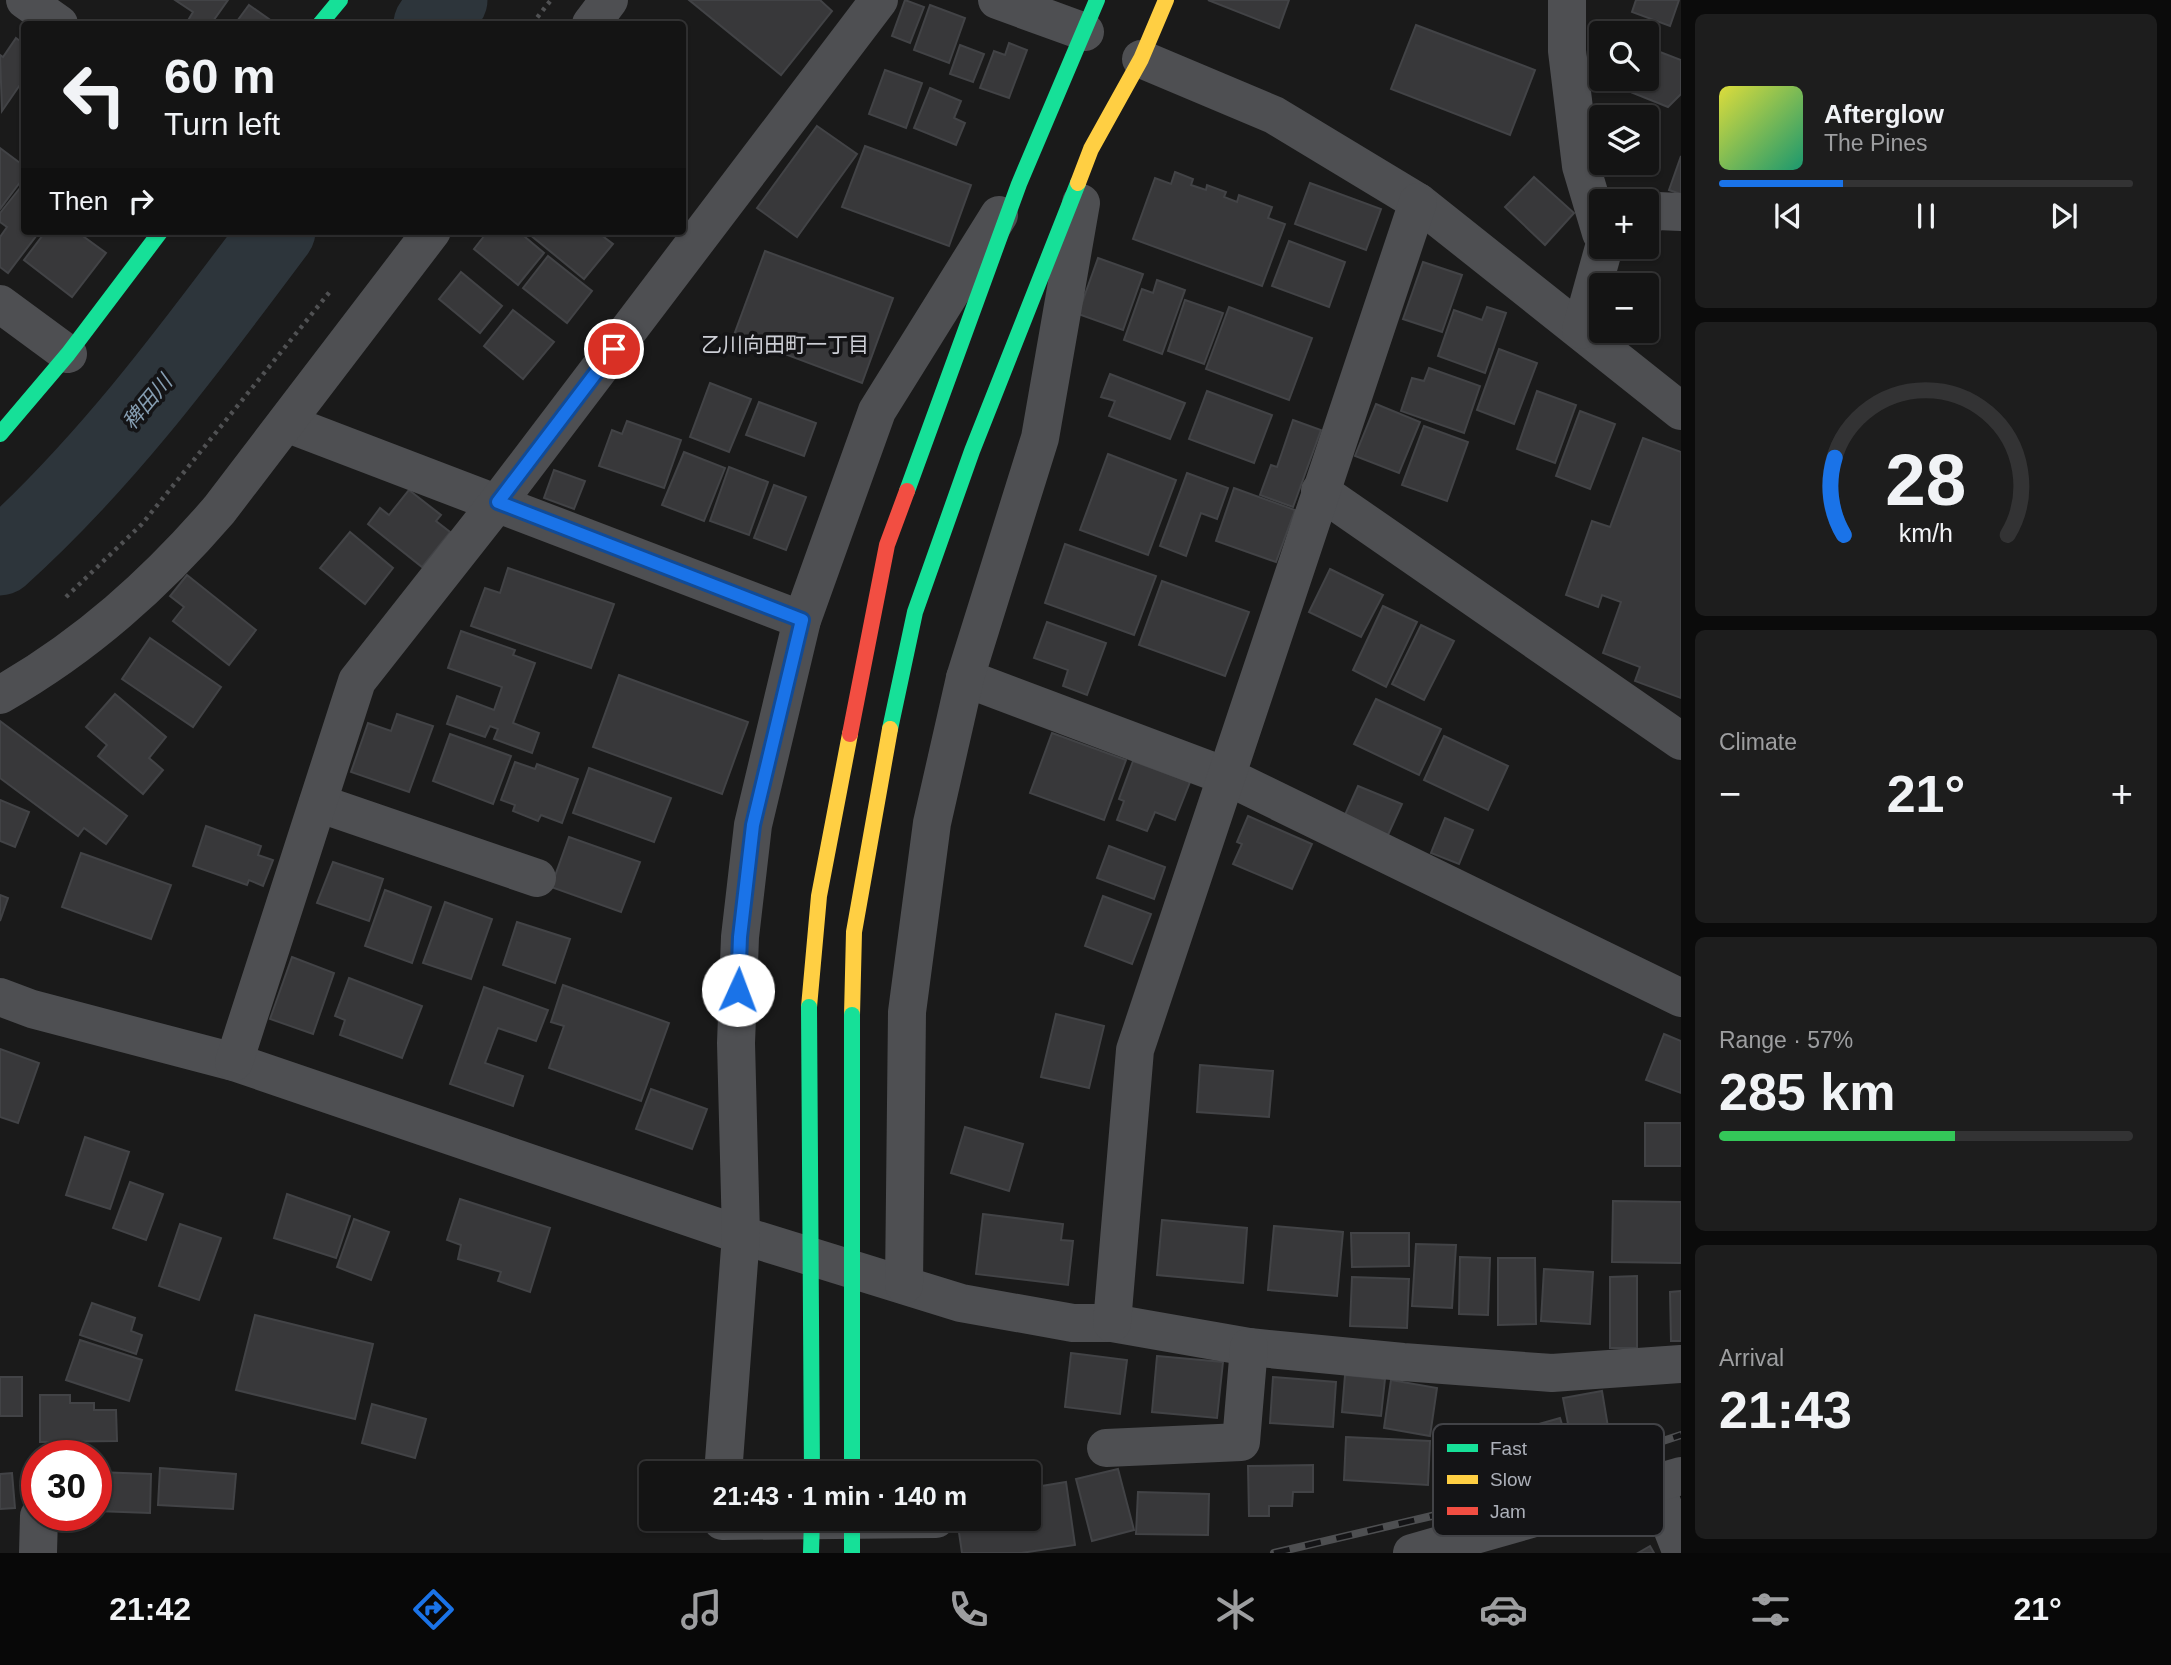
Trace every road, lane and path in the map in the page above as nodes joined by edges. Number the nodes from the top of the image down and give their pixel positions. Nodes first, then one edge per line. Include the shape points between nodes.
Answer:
1 (25, 0) edge
2 (340, 0) edge
3 (551, 0) edge
4 (609, 0) edge
5 (879, 0) edge
6 (997, 0) edge
7 (1166, 0) edge
8 (1567, 0) edge
9 (1091, 16) edge
10 (55, 21) edge
11 (322, 21) edge
12 (534, 21) edge
13 (592, 21) edge
14 (1142, 59) junction
15 (1091, 149) junction
16 (1019, 184) junction
17 (1589, 193) edge
18 (1418, 202) junction
19 (1659, 211) edge
20 (1681, 212) edge
21 (158, 235) edge
22 (429, 235) edge
23 (1601, 259) edge
24 (335, 285) dead end
25 (0, 304) edge
26 (1581, 330) junction
27 (68, 354) junction
28 (1681, 411) edge
29 (286, 423) junction
30 (0, 433) edge
31 (1320, 491) junction
32 (498, 502) junction
33 (61, 601) dead end
34 (802, 620) junction
35 (965, 678) junction
36 (0, 695) edge
37 (1681, 741) edge
38 (1228, 776) junction
39 (318, 803) junction
40 (537, 878) dead end
41 (0, 997) edge
42 (1681, 998) edge
43 (234, 1062) junction
44 (741, 1235) junction
45 (904, 1285) junction
46 (1112, 1324) junction
47 (1249, 1347) junction
48 (1681, 1364) edge
49 (1106, 1448) dead end
50 (724, 1461) edge
51 (812, 1461) edge
52 (852, 1461) edge
53 (1668, 1480) edge
54 (39, 1531) edge
55 (811, 1531) edge
56 (852, 1531) edge
57 (1472, 1536) edge
58 (1681, 1551) edge
59 (38, 1553) edge
60 (811, 1553) edge
61 (852, 1553) edge
62 (1412, 1553) edge

1 - 10 street
2 - 11 street
3 - 12 path
4 - 13 street
5 - 32 street
6 - 9 street
7 - 14 street
8 - 17 street via 1567,51 1581,166
9 - 16 street
14 - 15 street
14 - 18 street via 1274,115
15 - 35 street via 1040,438
15 - 52 street, bridge via 972,451 915,612 883,764 854,932
16 - 34 street via 877,411
16 - 51 street, bridge via 887,545 819,896 809,1007
18 - 26 street
18 - 31 street
19 - 20 street
21 - 27 street
22 - 29 street
23 - 26 street
24 - 33 path via 142,524
25 - 27 street
26 - 28 street
27 - 30 street
29 - 32 street
29 - 36 street via 219,510 137,599 53,665
31 - 37 street
31 - 38 street
32 - 34 street
32 - 39 street via 357,681
34 - 44 street via 753,825 740,937 736,1043
35 - 38 street
35 - 45 street via 932,823 906,1012
38 - 42 street
38 - 46 street via 1136,1050
39 - 40 street
39 - 43 street
41 - 43 street
43 - 44 street
44 - 45 street
44 - 50 street
45 - 46 street via 961,1303
46 - 47 street
47 - 48 street via 1552,1373
47 - 49 street via 1241,1442
53 - 58 street
54 - 59 street
55 - 60 street, bridge
56 - 61 street, bridge
57 - 62 street

